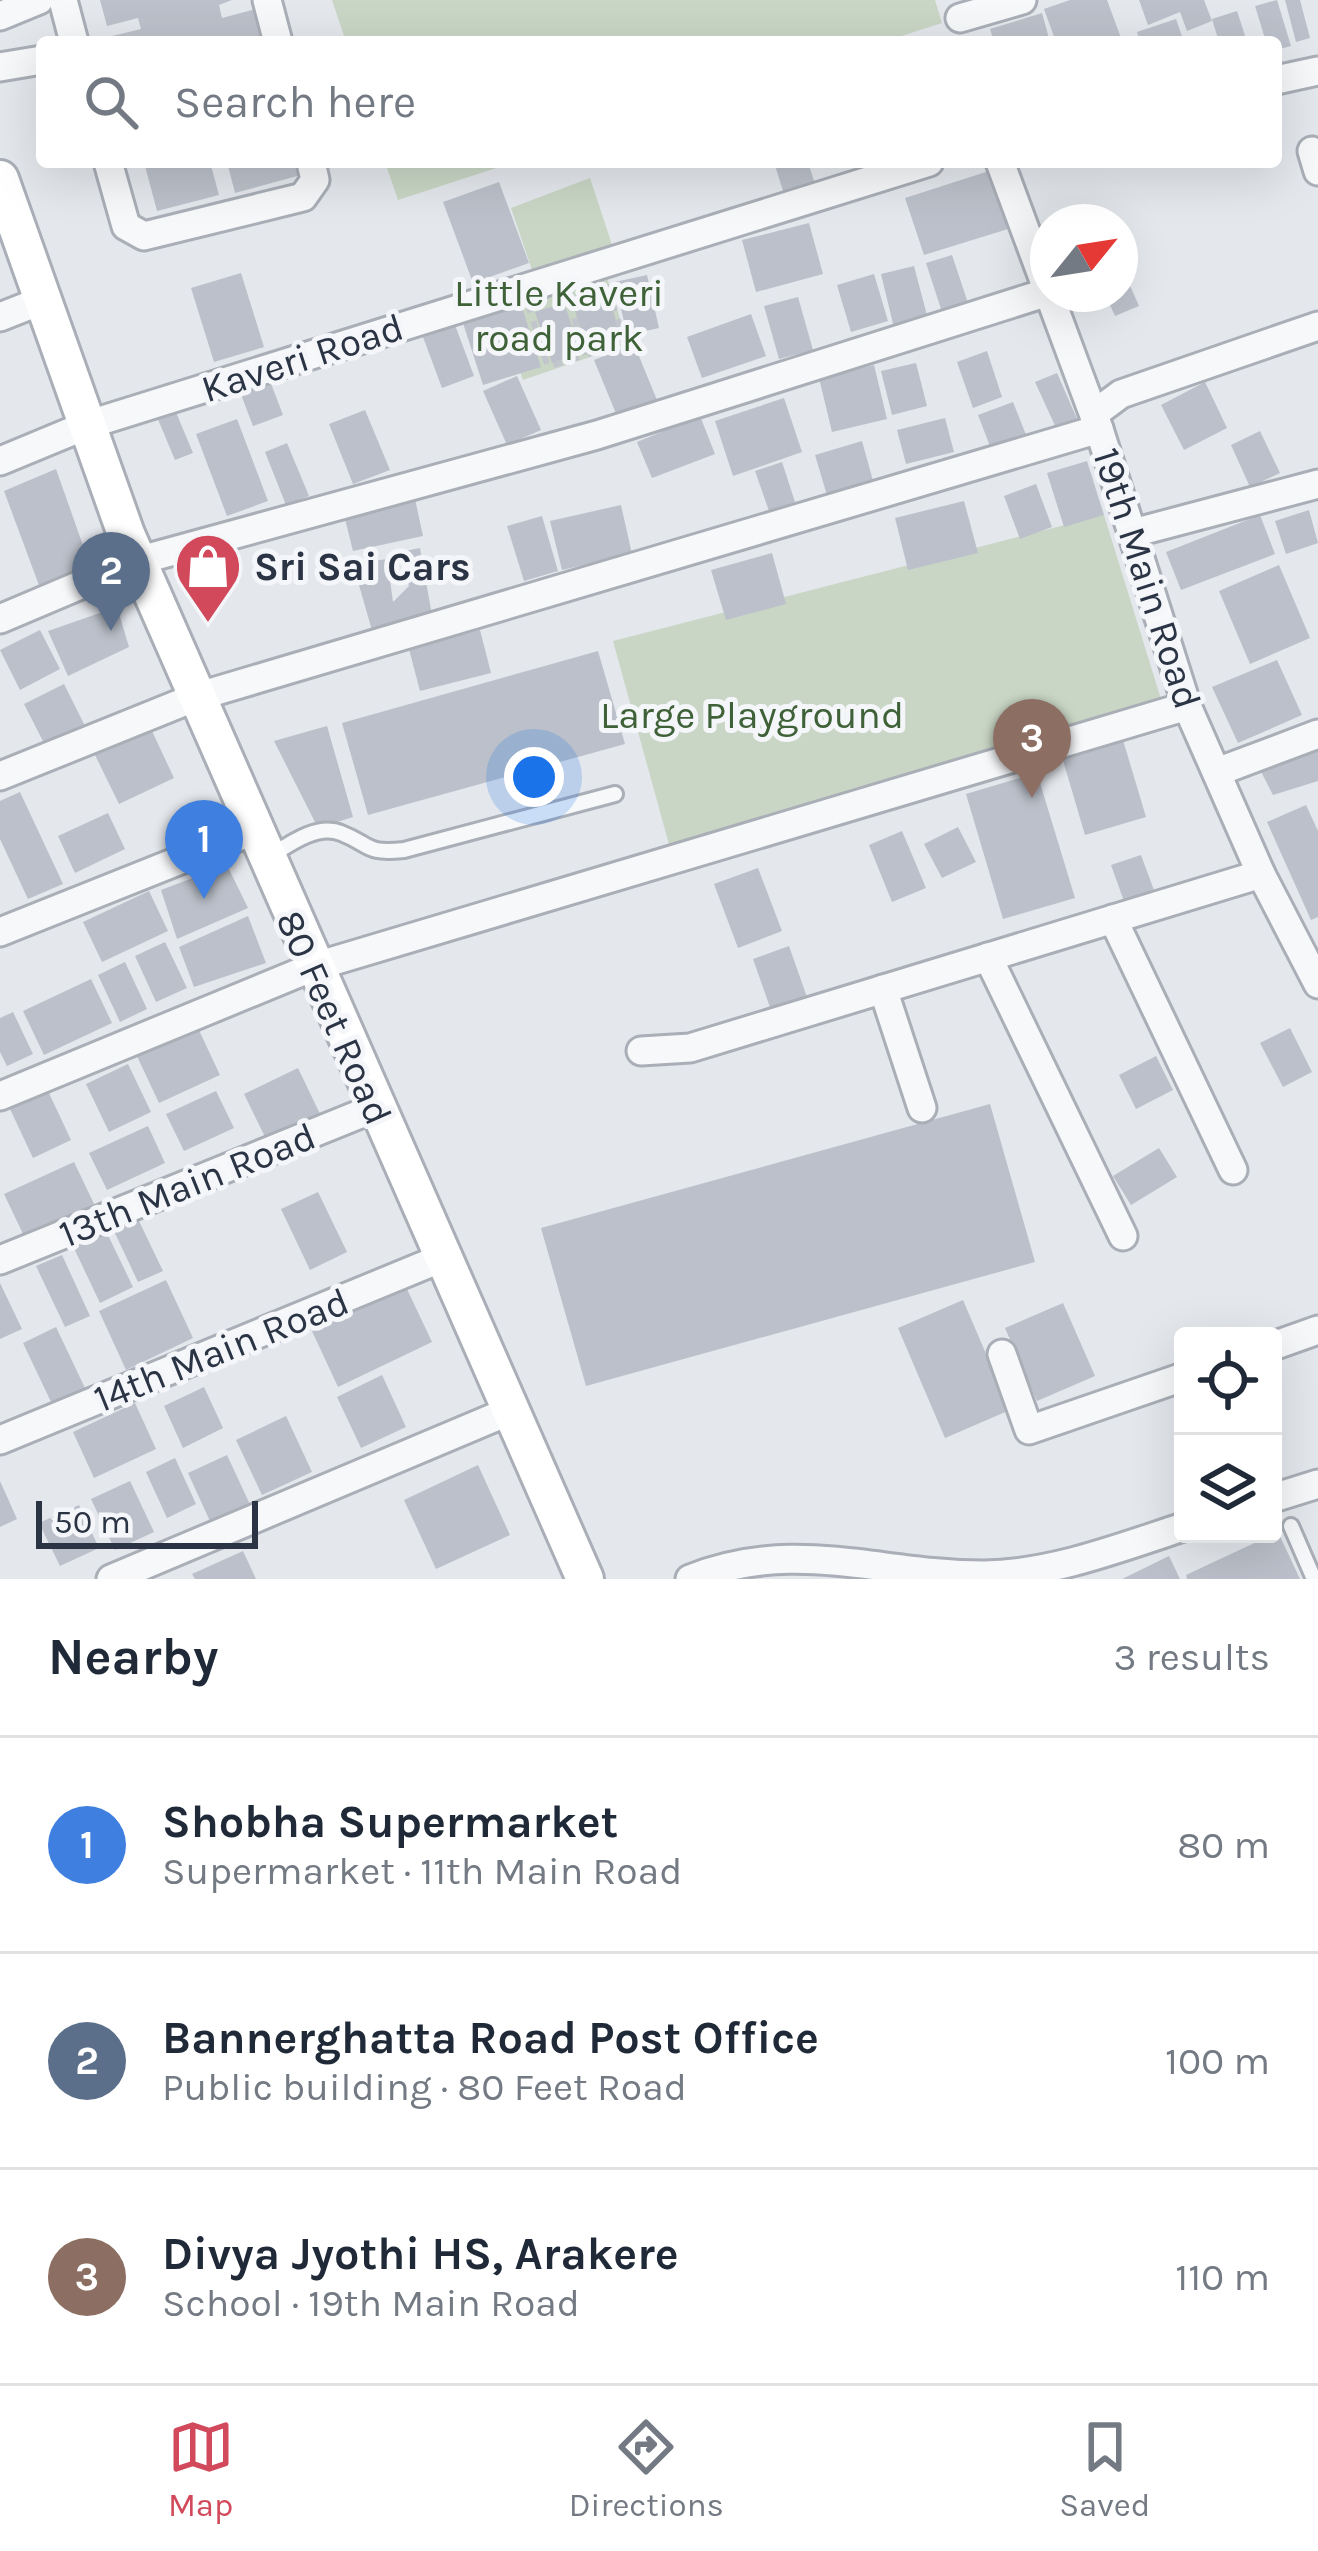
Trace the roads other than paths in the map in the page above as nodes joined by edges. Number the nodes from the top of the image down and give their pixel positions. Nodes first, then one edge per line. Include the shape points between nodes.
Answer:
1 (39, 0) edge
2 (64, 0) edge
3 (267, 0) edge
4 (1022, 0) edge
5 (0, 16) edge
6 (959, 18) dead end
7 (73, 36) edge
8 (276, 36) edge
9 (36, 60) edge
10 (0, 67) edge
11 (1318, 71) edge
12 (1282, 79) edge
13 (109, 168) edge
14 (312, 168) edge
15 (910, 168) edge
16 (1002, 168) edge
17 (0, 179) edge
18 (1030, 249) edge
19 (1030, 298) edge
20 (43, 299) junction
21 (1053, 312) edge
22 (0, 317) edge
23 (1318, 326) edge
24 (1096, 422) junction
25 (87, 424) junction
26 (0, 461) edge
27 (1318, 484) edge
28 (1132, 533) junction
29 (137, 560) junction
30 (0, 619) edge
31 (196, 697) junction
32 (1187, 706) junction
33 (1318, 734) edge
34 (1216, 772) junction
35 (0, 776) edge
36 (615, 794) dead end
37 (259, 845) junction
38 (1261, 874) junction
39 (1113, 919) junction
40 (0, 932) edge
41 (988, 957) junction
42 (313, 968) junction
43 (1318, 984) edge
44 (884, 989) junction
45 (641, 1052) dead end
46 (0, 1096) edge
47 (375, 1108) junction
48 (922, 1108) dead end
49 (1234, 1171) dead end
50 (1123, 1236) dead end
51 (442, 1258) junction
52 (0, 1260) edge
53 (1318, 1330) edge
54 (1282, 1343) edge
55 (1002, 1354) dead end
56 (1174, 1380) edge
57 (512, 1411) junction
58 (0, 1440) edge
59 (1318, 1484) edge
60 (1282, 1495) edge
61 (1292, 1526) dead end
62 (1174, 1530) edge
63 (578, 1576) edge
64 (111, 1579) edge
65 (690, 1579) edge
66 (1314, 1579) edge

1 - 5 street
2 - 7 street
3 - 8 street
4 - 6 street
9 - 10 street
11 - 12 street
13 - 14 street via 126,226 144,236 304,197 315,180
15 - 25 street, Kaveri Road
16 - 18 street, 19th Main Road
17 - 20 main road, 80 Feet Road
19 - 29 street via 597,435
20 - 22 street
20 - 25 main road, 80 Feet Road
21 - 24 street, 19th Main Road
23 - 24 street via 1121,394
24 - 28 street, 19th Main Road
24 - 31 street
25 - 26 street, Kaveri Road
25 - 29 main road, 80 Feet Road
27 - 28 street
28 - 32 street, 19th Main Road
29 - 30 street
29 - 31 main road, 80 Feet Road
31 - 35 street
31 - 37 main road, 80 Feet Road
32 - 34 street, 19th Main Road
32 - 42 street
33 - 34 street
34 - 38 street, 19th Main Road
36 - 37 lane via 404,850 377,853 327,832
37 - 40 street
37 - 42 main road, 80 Feet Road
38 - 39 street
38 - 43 street, 19th Main Road
39 - 41 street
39 - 49 street
41 - 44 street
41 - 50 street
42 - 46 street
42 - 47 main road, 80 Feet Road
44 - 45 street via 689,1048
44 - 48 street
47 - 51 main road, 80 Feet Road
47 - 52 street, 13th Main Road
51 - 57 main road, 80 Feet Road
51 - 58 street, 14th Main Road
53 - 54 street
55 - 56 street via 1029,1430
57 - 63 main road, 80 Feet Road
57 - 64 street
59 - 60 street
61 - 66 lane
62 - 65 street via 1076,1562 987,1575 783,1556

